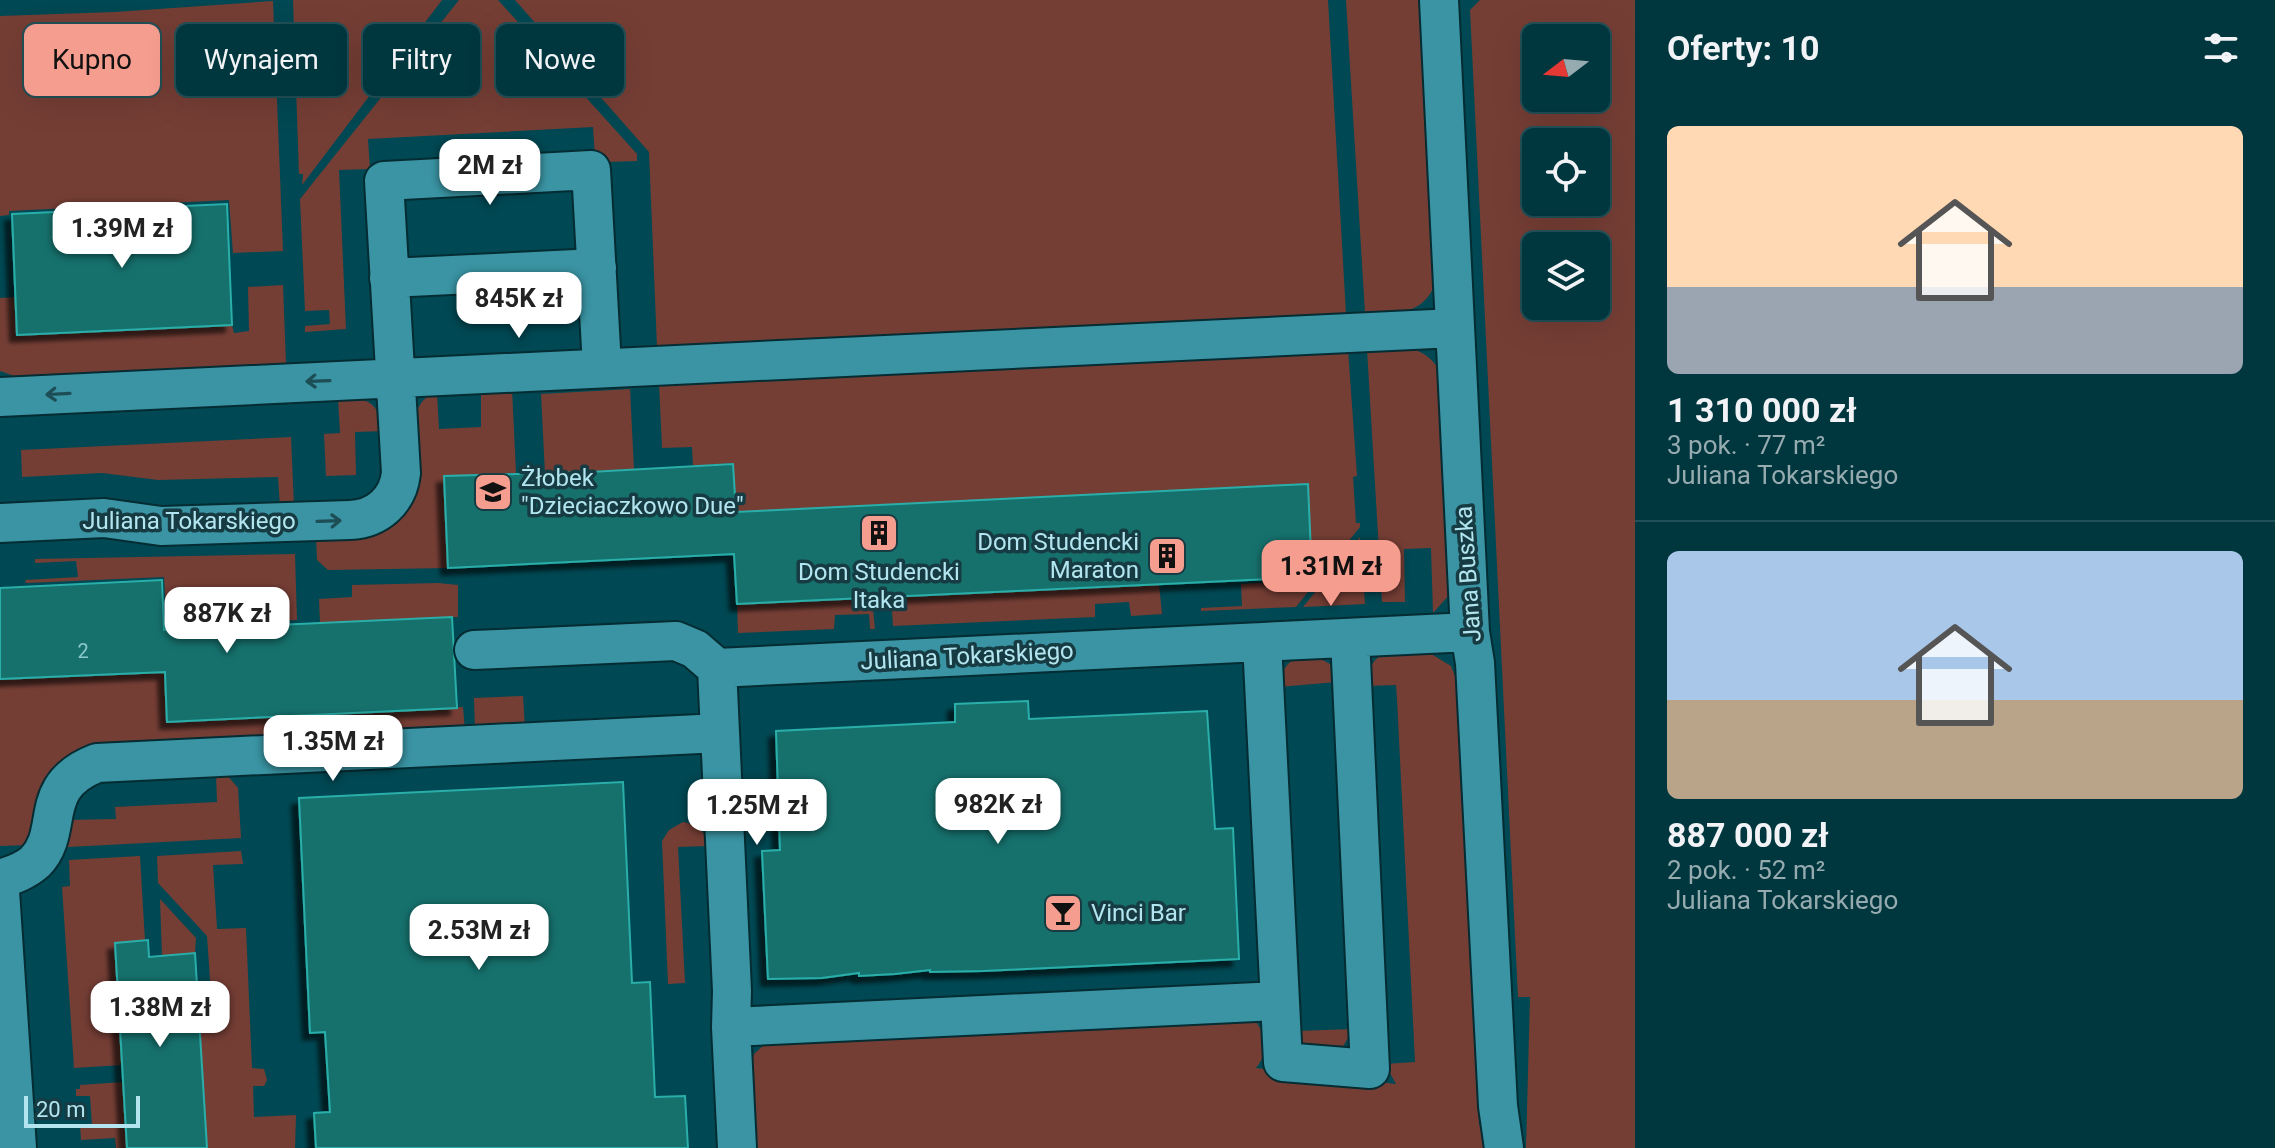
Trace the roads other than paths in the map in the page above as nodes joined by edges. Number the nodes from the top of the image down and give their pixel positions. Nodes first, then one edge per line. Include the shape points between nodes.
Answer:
1 (1439, 0) edge
2 (597, 268) junction
3 (389, 278) junction
4 (1455, 328) junction
5 (602, 366) junction
6 (396, 378) junction
7 (0, 397) edge
8 (0, 523) edge
9 (1470, 632) junction
10 (1350, 638) junction
11 (1262, 642) junction
12 (474, 650) dead end
13 (717, 668) junction
14 (720, 733) junction
15 (0, 879) edge
16 (0, 891) edge
17 (1278, 1001) junction
18 (731, 1027) junction
19 (1502, 1136) edge
20 (17, 1148) edge
21 (737, 1148) edge

1 - 4 street, Jana Buszka
2 - 3 street
2 - 3 street, Juliana Tokarskiego via 591,170 384,181
2 - 5 street, Juliana Tokarskiego
3 - 6 street, Juliana Tokarskiego
4 - 5 street
4 - 9 street, Jana Buszka
5 - 6 street
6 -> 7 street
8 -> 6 street, Juliana Tokarskiego via 104,518 161,526 370,517 390,502 401,479
9 - 10 street, Juliana Tokarskiego
9 - 19 street, Jana Buszka
10 - 11 street, Juliana Tokarskiego
10 - 17 street via 1370,1069 1283,1062
11 - 13 street, Juliana Tokarskiego
11 - 17 street
12 - 13 street via 676,641
13 - 14 street
14 - 15 street via 97,763 60,792 37,859
14 - 18 street
16 - 20 street
17 - 18 street
18 - 21 street

